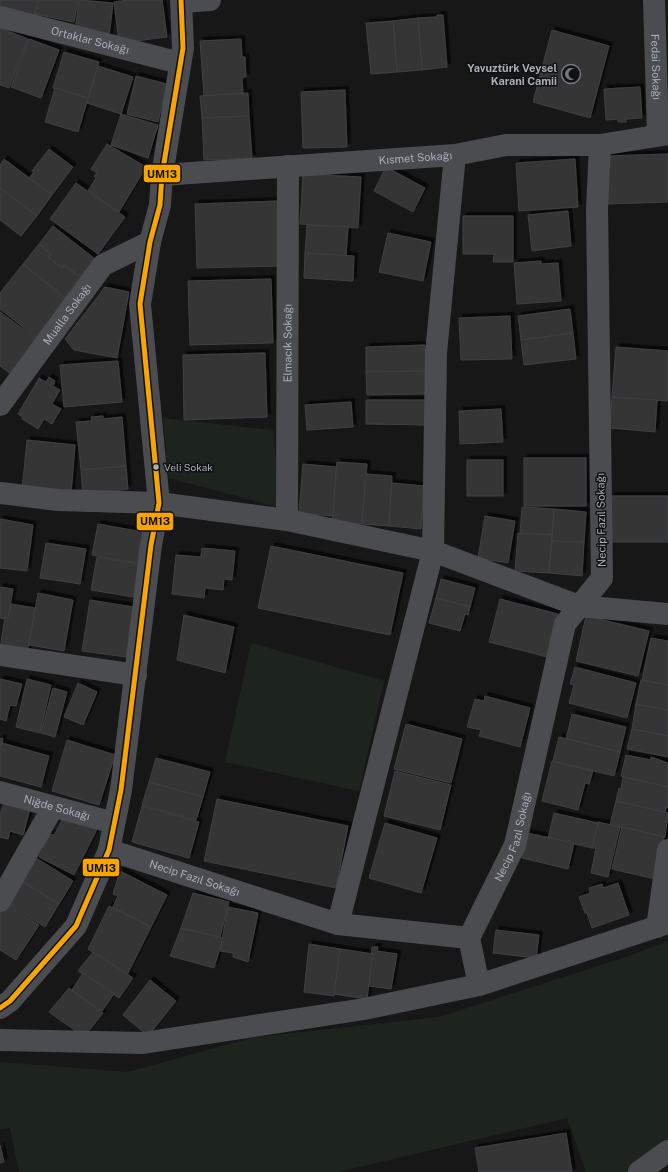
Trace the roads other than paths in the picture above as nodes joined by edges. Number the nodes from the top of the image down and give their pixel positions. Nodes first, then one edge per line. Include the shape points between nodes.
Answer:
1 (210, 0) edge
2 (654, 0) edge
3 (181, 1) edge
4 (0, 17) edge
5 (180, 63) junction
6 (663, 135) edge
7 (600, 145) junction
8 (456, 155) junction
9 (288, 166) junction
10 (162, 175) junction
11 (150, 242) junction
12 (0, 405) edge
13 (0, 492) edge
14 (159, 503) junction
15 (288, 520) junction
16 (433, 552) junction
17 (579, 606) junction
18 (668, 614) edge
19 (0, 655) edge
20 (136, 675) junction
21 (0, 792) edge
22 (53, 807) junction
23 (114, 823) junction
24 (109, 850) junction
25 (668, 850) edge
26 (0, 901) edge
27 (338, 924) junction
28 (662, 925) edge
29 (469, 938) junction
30 (479, 985) junction
31 (0, 1008) edge
32 (0, 1040) edge
33 (668, 1151) edge
34 (639, 1172) edge

1 - 3 street
2 - 6 street, Fedai Sokağı
3 - 5 street via 183,48
4 - 5 street, Ortaklar Sokağı
5 - 10 street
6 - 7 street, Kısmet Sokağı
7 - 8 street, Kısmet Sokağı via 506,145
7 - 17 street, Necip Fazıl Sokağı via 597,209 602,578
8 - 9 street, Kısmet Sokağı
8 - 16 street via 436,353
9 - 10 street, Kısmet Sokağı
9 - 15 street, Elmacık Sokağı
10 - 11 street via 160,205
11 - 12 street, Mualla Sokağı via 103,265
11 - 14 street via 140,304
13 - 14 street via 58,500
14 - 15 street
14 - 20 street via 151,545
15 - 16 street
16 - 17 street
16 - 27 street
17 - 18 street
17 - 29 street, Necip Fazıl Sokağı via 565,624 515,845
19 - 20 street
20 - 23 street via 121,790
21 - 22 street, Niğde Sokağı
22 - 23 street, Niğde Sokağı
22 - 26 street
23 - 24 street
24 - 27 street, Necip Fazıl Sokağı
24 - 31 street via 76,926 10,1001
25 - 28 street
27 - 29 street, Necip Fazıl Sokağı
28 - 30 street
29 - 30 street
30 - 32 street via 364,1009 144,1043
33 - 34 street

